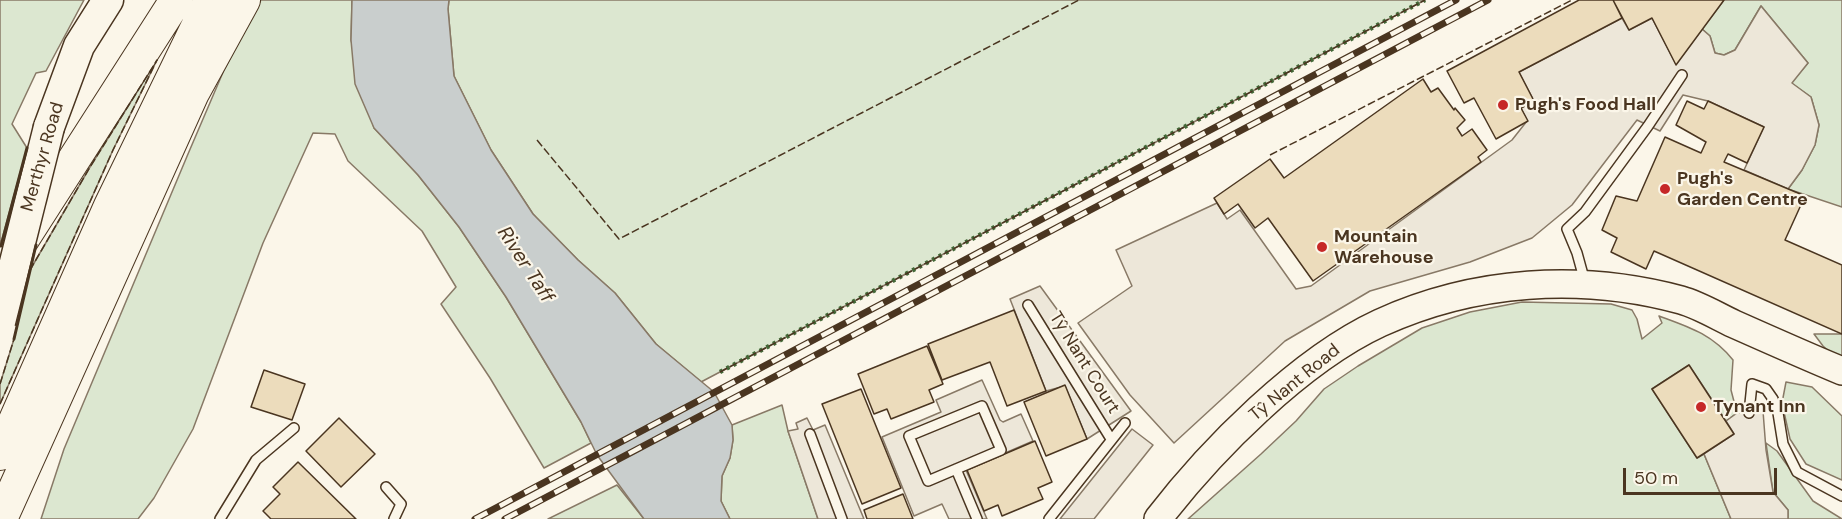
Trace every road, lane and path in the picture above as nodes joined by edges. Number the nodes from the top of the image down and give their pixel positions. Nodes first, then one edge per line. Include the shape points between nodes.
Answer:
1 (108, 0) edge
2 (176, 0) edge
3 (210, 0) edge
4 (244, 0) edge
5 (1682, 75) dead end
6 (0, 275) edge
7 (1585, 284) junction
8 (1028, 305) dead end
9 (0, 322) edge
10 (1842, 371) edge
11 (57, 398) junction
12 (1749, 413) dead end
13 (1125, 423) dead end
14 (294, 428) dead end
15 (810, 434) dead end
16 (1111, 439) junction
17 (0, 453) edge
18 (956, 469) junction
19 (386, 487) dead end
20 (1842, 496) edge
21 (1, 519) edge
22 (26, 519) edge
23 (220, 519) edge
24 (394, 519) edge
25 (842, 519) edge
26 (977, 519) edge
27 (1049, 519) edge
28 (1158, 519) edge

1 - 9 main road, Merthyr Road, bridge via 79,46 49,127
2 - 6 highway
3 - 17 highway via 110,206
4 - 11 highway via 193,93
5 - 7 lane via 1585,212 1567,229
7 - 10 main road, Tŷ Nant Road via 1635,289 1683,301
7 - 28 main road, Tŷ Nant Road via 1488,289 1428,303 1378,323 1324,356 1278,393 1227,439
8 - 16 lane, Tŷ Nant Court
11 - 21 highway
11 - 22 highway
12 - 20 lane via 1752,384 1766,389 1778,413 1783,444 1797,472
13 - 16 lane, Tŷ Nant Court
14 - 23 lane via 256,460
15 - 25 lane
16 - 27 lane, Tŷ Nant Court
18 - 18 lane via 928,481 909,436 982,406 1001,450
18 - 26 lane
19 - 24 lane via 401,504

